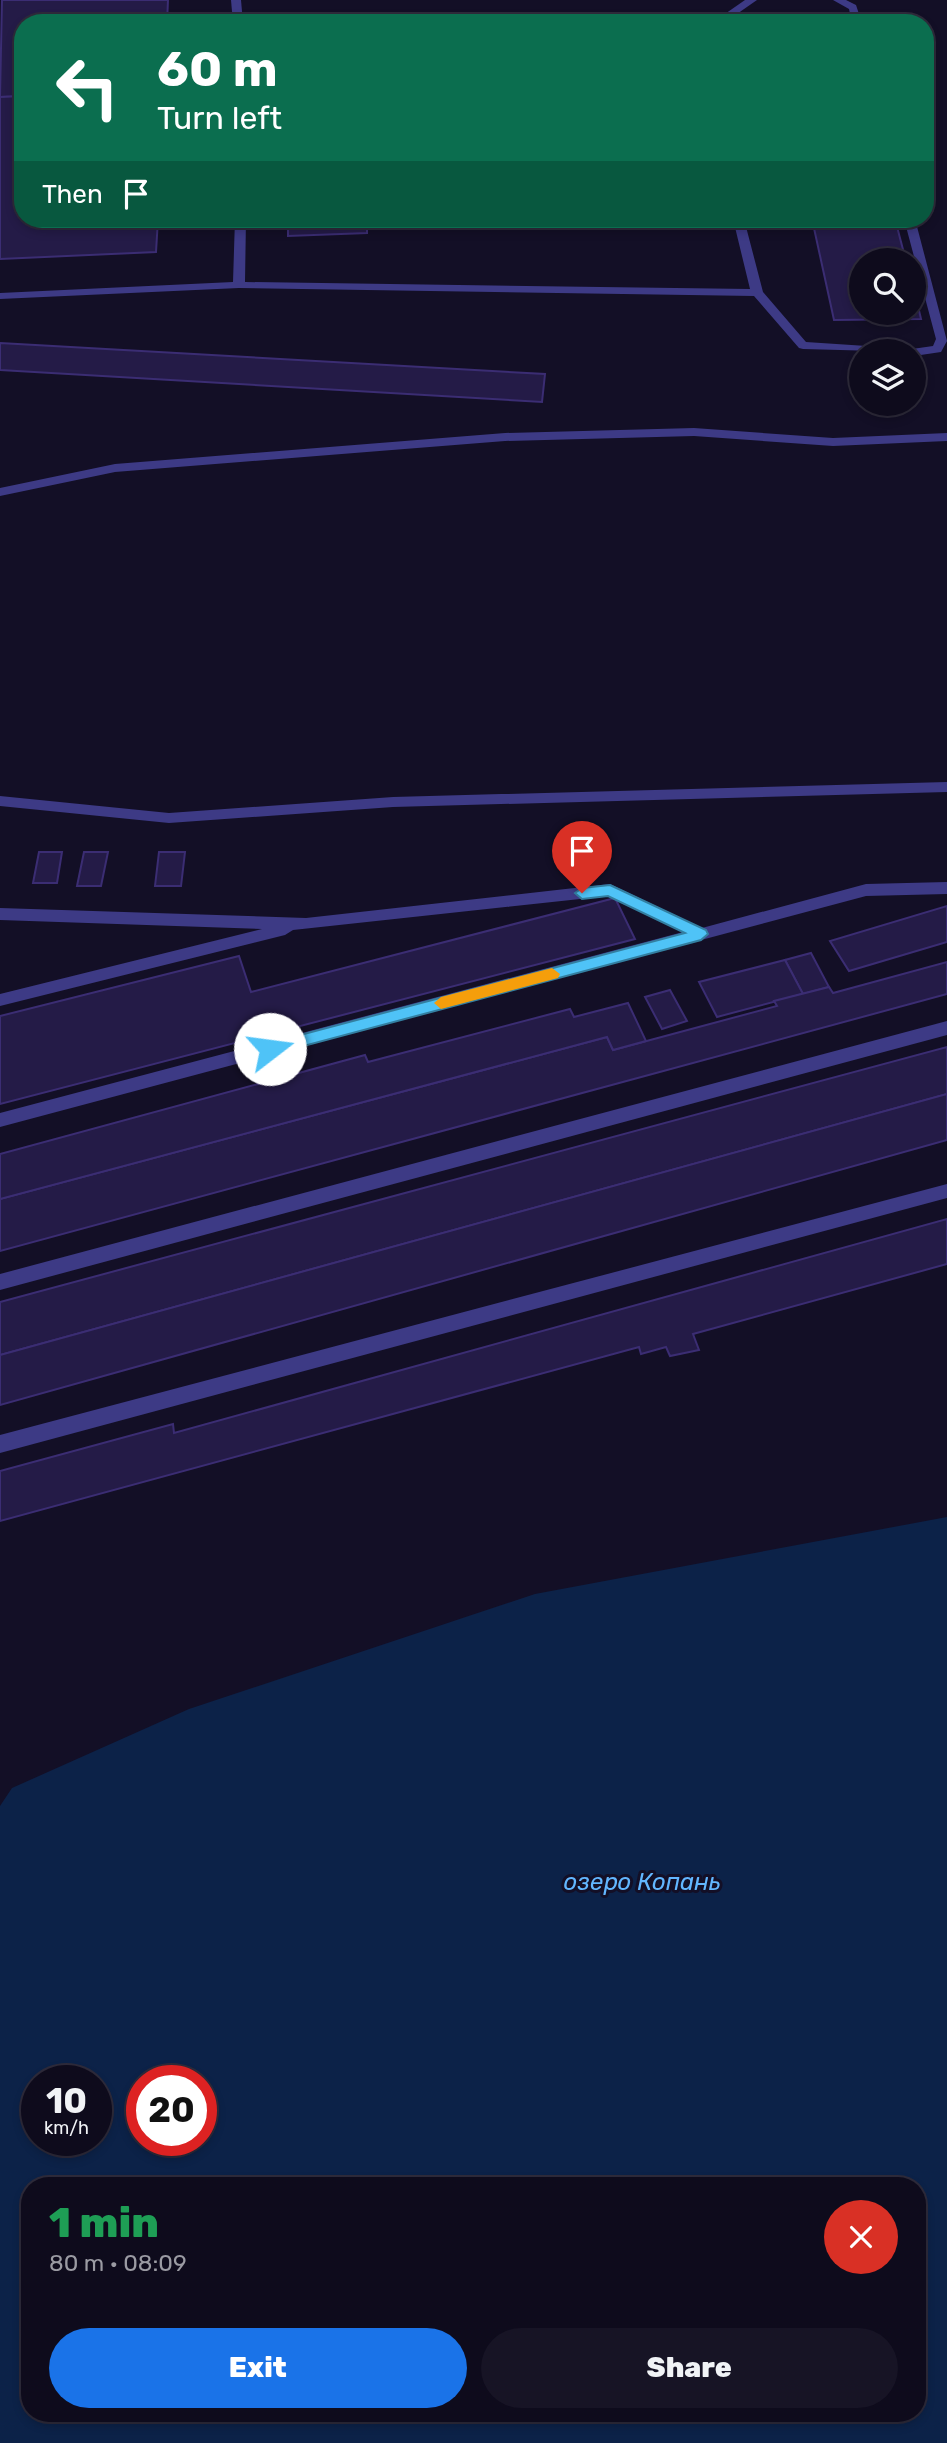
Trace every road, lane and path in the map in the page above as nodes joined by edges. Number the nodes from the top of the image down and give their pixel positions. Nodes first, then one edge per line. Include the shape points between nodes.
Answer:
1 (752, 0) edge
2 (838, 0) edge
3 (731, 14) edge
4 (855, 14) edge
5 (240, 228) edge
6 (741, 228) edge
7 (912, 228) edge
8 (239, 285) junction
9 (757, 293) junction
10 (0, 296) edge
11 (849, 348) edge
12 (926, 350) edge
13 (947, 438) edge
14 (0, 492) edge
15 (947, 787) edge
16 (0, 802) edge
17 (947, 888) edge
18 (0, 914) edge
19 (306, 924) junction
20 (701, 934) junction
21 (0, 1000) edge
22 (947, 1028) edge
23 (0, 1120) edge
24 (947, 1191) edge
25 (0, 1282) edge
26 (0, 1444) edge

1 - 3 lane
2 - 4 lane via 853,7
5 - 8 lane
6 - 9 lane
7 - 12 lane via 942,339 937,349
8 - 9 lane
8 - 10 lane
9 - 11 lane via 803,345
13 - 14 lane via 832,442 694,432 505,437 115,468
15 - 16 lane via 393,802 169,818
17 - 20 lane via 866,890
18 - 19 lane
19 - 20 lane via 610,890
19 - 21 lane
20 - 23 lane
22 - 25 lane
24 - 26 lane

